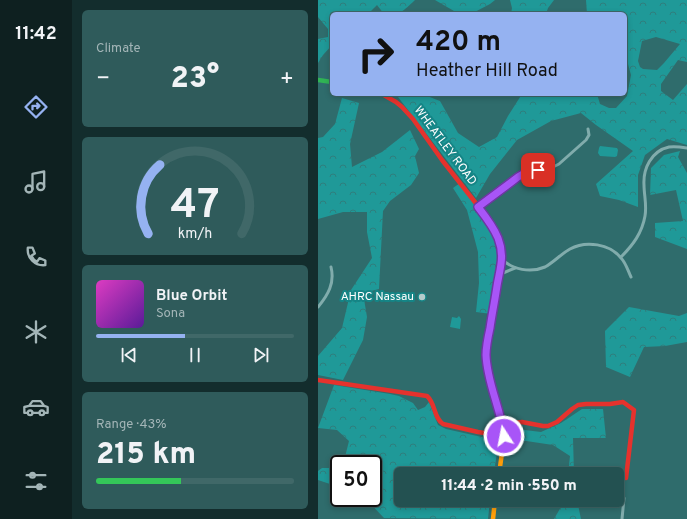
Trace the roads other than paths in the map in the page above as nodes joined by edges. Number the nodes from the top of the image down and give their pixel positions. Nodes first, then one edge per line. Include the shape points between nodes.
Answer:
1 (318, 80) edge
2 (330, 82) edge
3 (386, 96) edge
4 (588, 129) dead end
5 (687, 148) edge
6 (478, 207) junction
7 (621, 257) junction
8 (502, 259) junction
9 (332, 267) dead end
10 (515, 268) junction
11 (499, 276) junction
12 (631, 277) dead end
13 (318, 306) edge
14 (318, 380) edge
15 (502, 424) junction
16 (504, 436) junction
17 (500, 467) edge
18 (626, 478) dead end
19 (494, 507) edge
20 (623, 507) edge
21 (493, 519) edge
22 (622, 519) edge

1 - 2 main road
3 - 6 main road, WHEATLEY ROAD via 402,107 413,119
4 - 6 street via 588,137 559,164 523,174
5 - 7 street via 666,148 648,162 644,178 646,214 643,225 634,243
6 - 8 main road, WHEATLEY ROAD via 496,232
7 - 10 street via 602,246 584,244 570,248 542,268
7 - 12 street
8 - 10 street
8 - 11 main road, WHEATLEY ROAD
9 - 13 street via 330,290
10 - 11 street
11 - 15 main road, WHEATLEY ROAD via 486,354 488,374
14 - 16 main road via 426,396 433,401 439,422
15 - 16 main road, WHEATLEY ROAD
15 - 18 main road via 517,422 549,426 575,407 584,404 623,402 634,410
16 - 17 main road, WHEATLEY ROAD
19 - 21 main road
20 - 22 street

